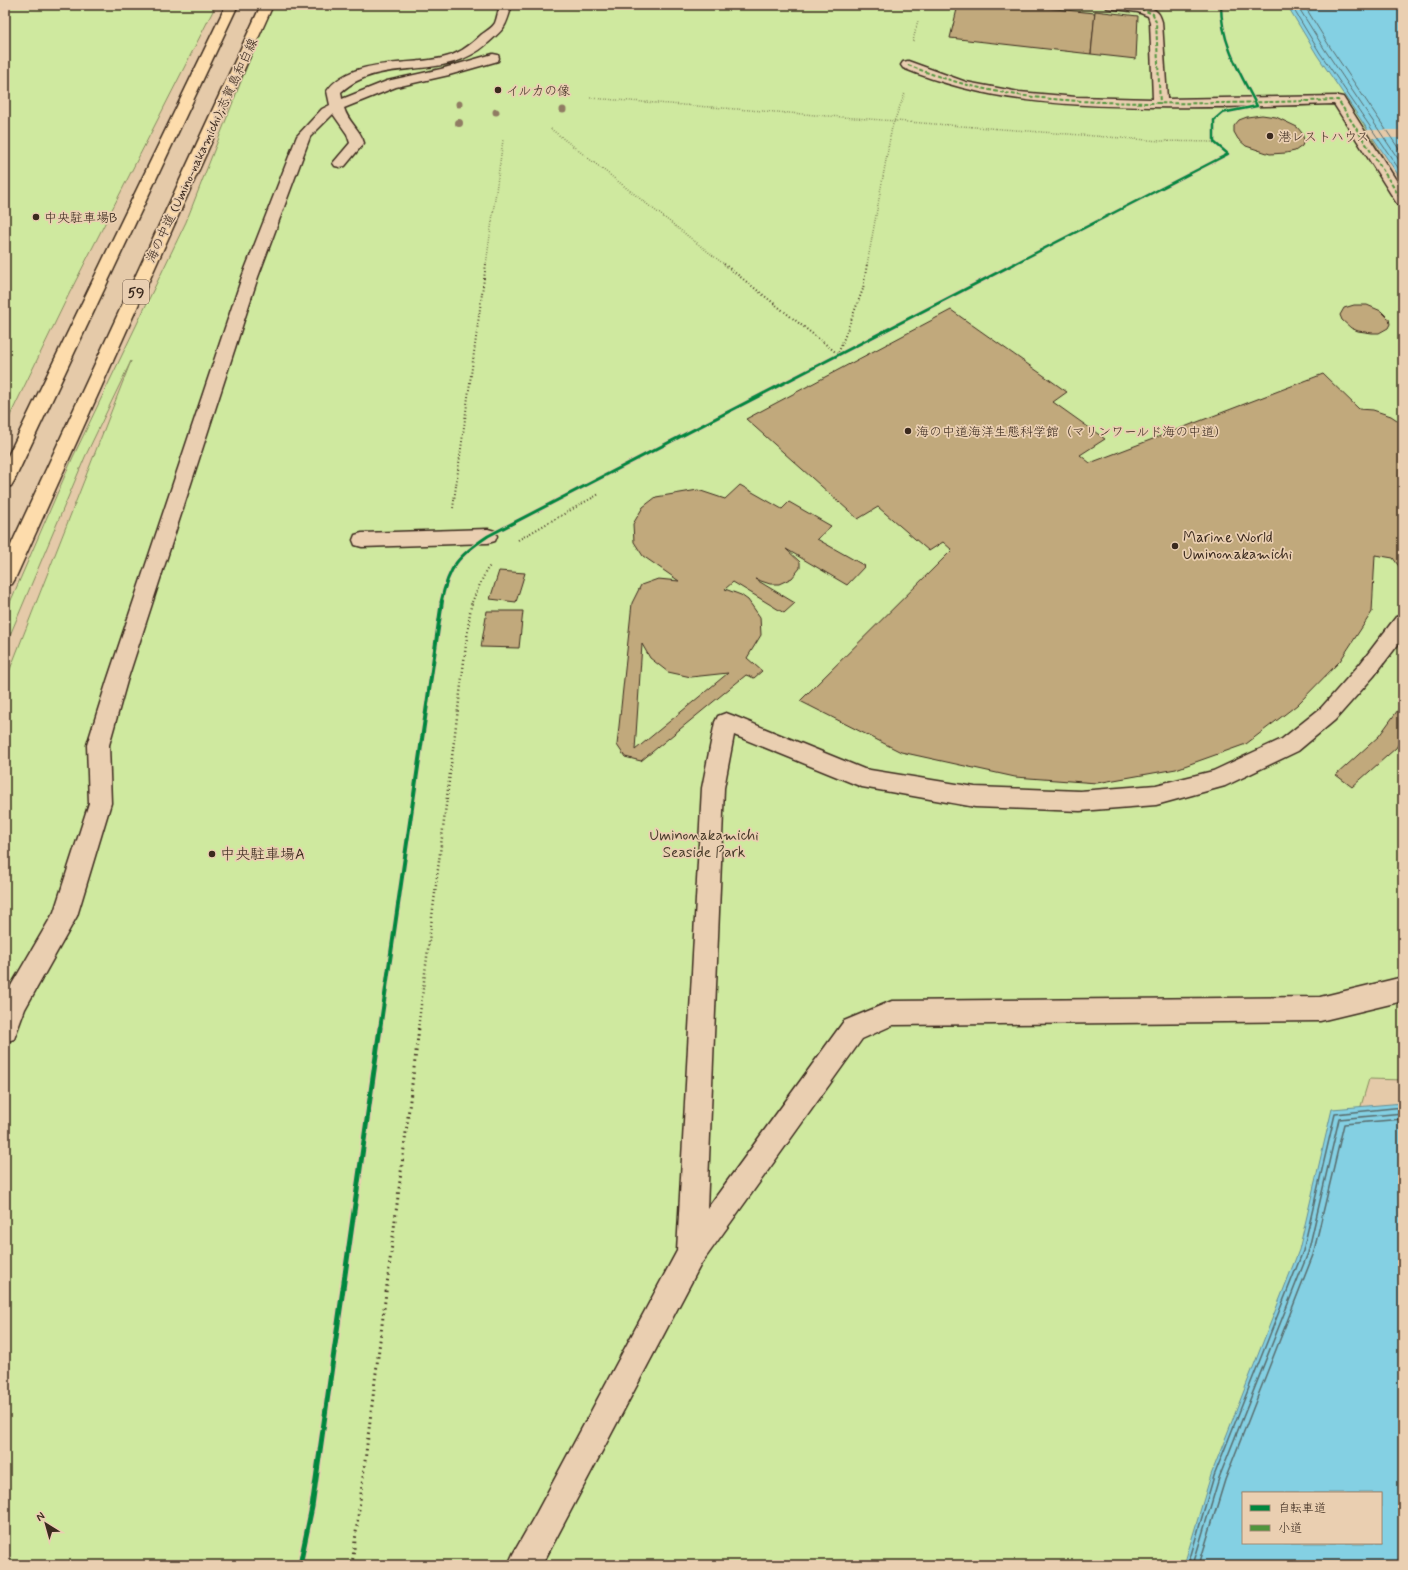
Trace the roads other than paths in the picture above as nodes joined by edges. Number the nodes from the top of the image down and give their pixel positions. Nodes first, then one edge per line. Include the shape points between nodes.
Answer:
1 (232, 5) edge
2 (267, 5) edge
3 (506, 5) edge
4 (1111, 5) edge
5 (493, 58) dead end
6 (908, 65) road end
7 (1160, 104) junction
8 (336, 107) junction
9 (340, 163) dead end
10 (1403, 202) edge
11 (5, 481) edge
12 (488, 536) dead end
13 (362, 540) dead end
14 (5, 579) edge
15 (1403, 624) edge
16 (1403, 989) edge
17 (5, 1030) edge
18 (691, 1254) junction
19 (524, 1565) edge

1 - 11 main road, 59
2 - 14 main road, 海の中道 (Umino-nakamichi);志賀島和白線 / 59
3 - 8 street via 501,24 480,44 460,56 438,62 364,72 342,82 334,91
4 - 7 street via 1141,9 1153,14 1156,22
5 - 8 street via 392,84
6 - 7 street via 951,82 1005,95 1082,102
7 - 10 street via 1338,100
8 - 9 street via 354,132 358,143
8 - 17 street via 327,112 304,136 250,277 98,745 100,803 65,916 14,1004
12 - 13 street
15 - 18 street via 1328,714 1290,745 1217,779 1156,795 1080,800 975,797 869,780 726,722 713,788
16 - 18 street via 1320,1009 892,1013 853,1030
18 - 19 street

